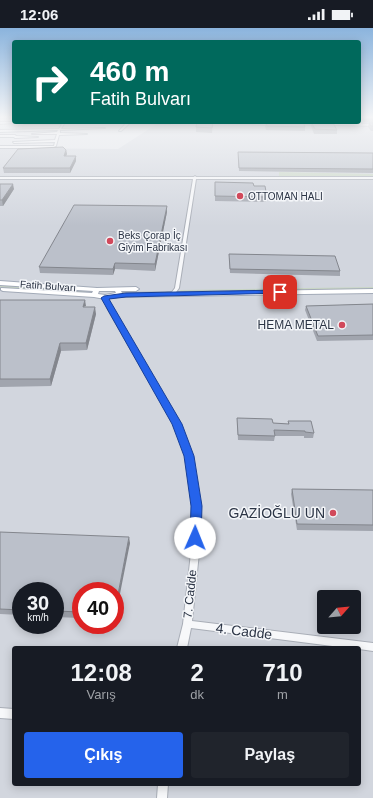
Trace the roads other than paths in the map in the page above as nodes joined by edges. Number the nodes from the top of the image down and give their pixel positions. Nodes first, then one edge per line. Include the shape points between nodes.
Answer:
1 (195, 177) junction
2 (0, 178) edge
3 (373, 178) edge
4 (0, 283) edge
5 (373, 286) edge
6 (178, 288) junction
7 (0, 289) edge
8 (373, 291) edge
9 (95, 292) junction
10 (117, 292) junction
11 (155, 294) junction
12 (105, 297) junction
13 (187, 624) junction
14 (182, 646) edge
15 (373, 647) edge
16 (0, 713) edge
17 (12, 714) edge
18 (163, 786) edge
19 (162, 798) edge

1 - 2 street
1 - 3 street
1 - 6 street
4 - 9 main road, Fatih Bulvarı
5 - 6 main road, Fatih Bulvarı
6 - 10 main road, Fatih Bulvarı
6 - 11 street via 173,293
7 - 9 main road, Fatih Bulvarı
8 - 11 main road, Fatih Bulvarı
9 - 10 main road, Fatih Bulvarı
9 - 12 main road, Fatih Bulvarı
10 - 11 main road, Fatih Bulvarı
10 - 12 main road, Fatih Bulvarı
12 - 13 street, 7. Cadde via 177,424 189,456 196,506 195,554
13 - 14 street, 7. Cadde
13 - 15 street, 4. Cadde
16 - 17 street
18 - 19 street

